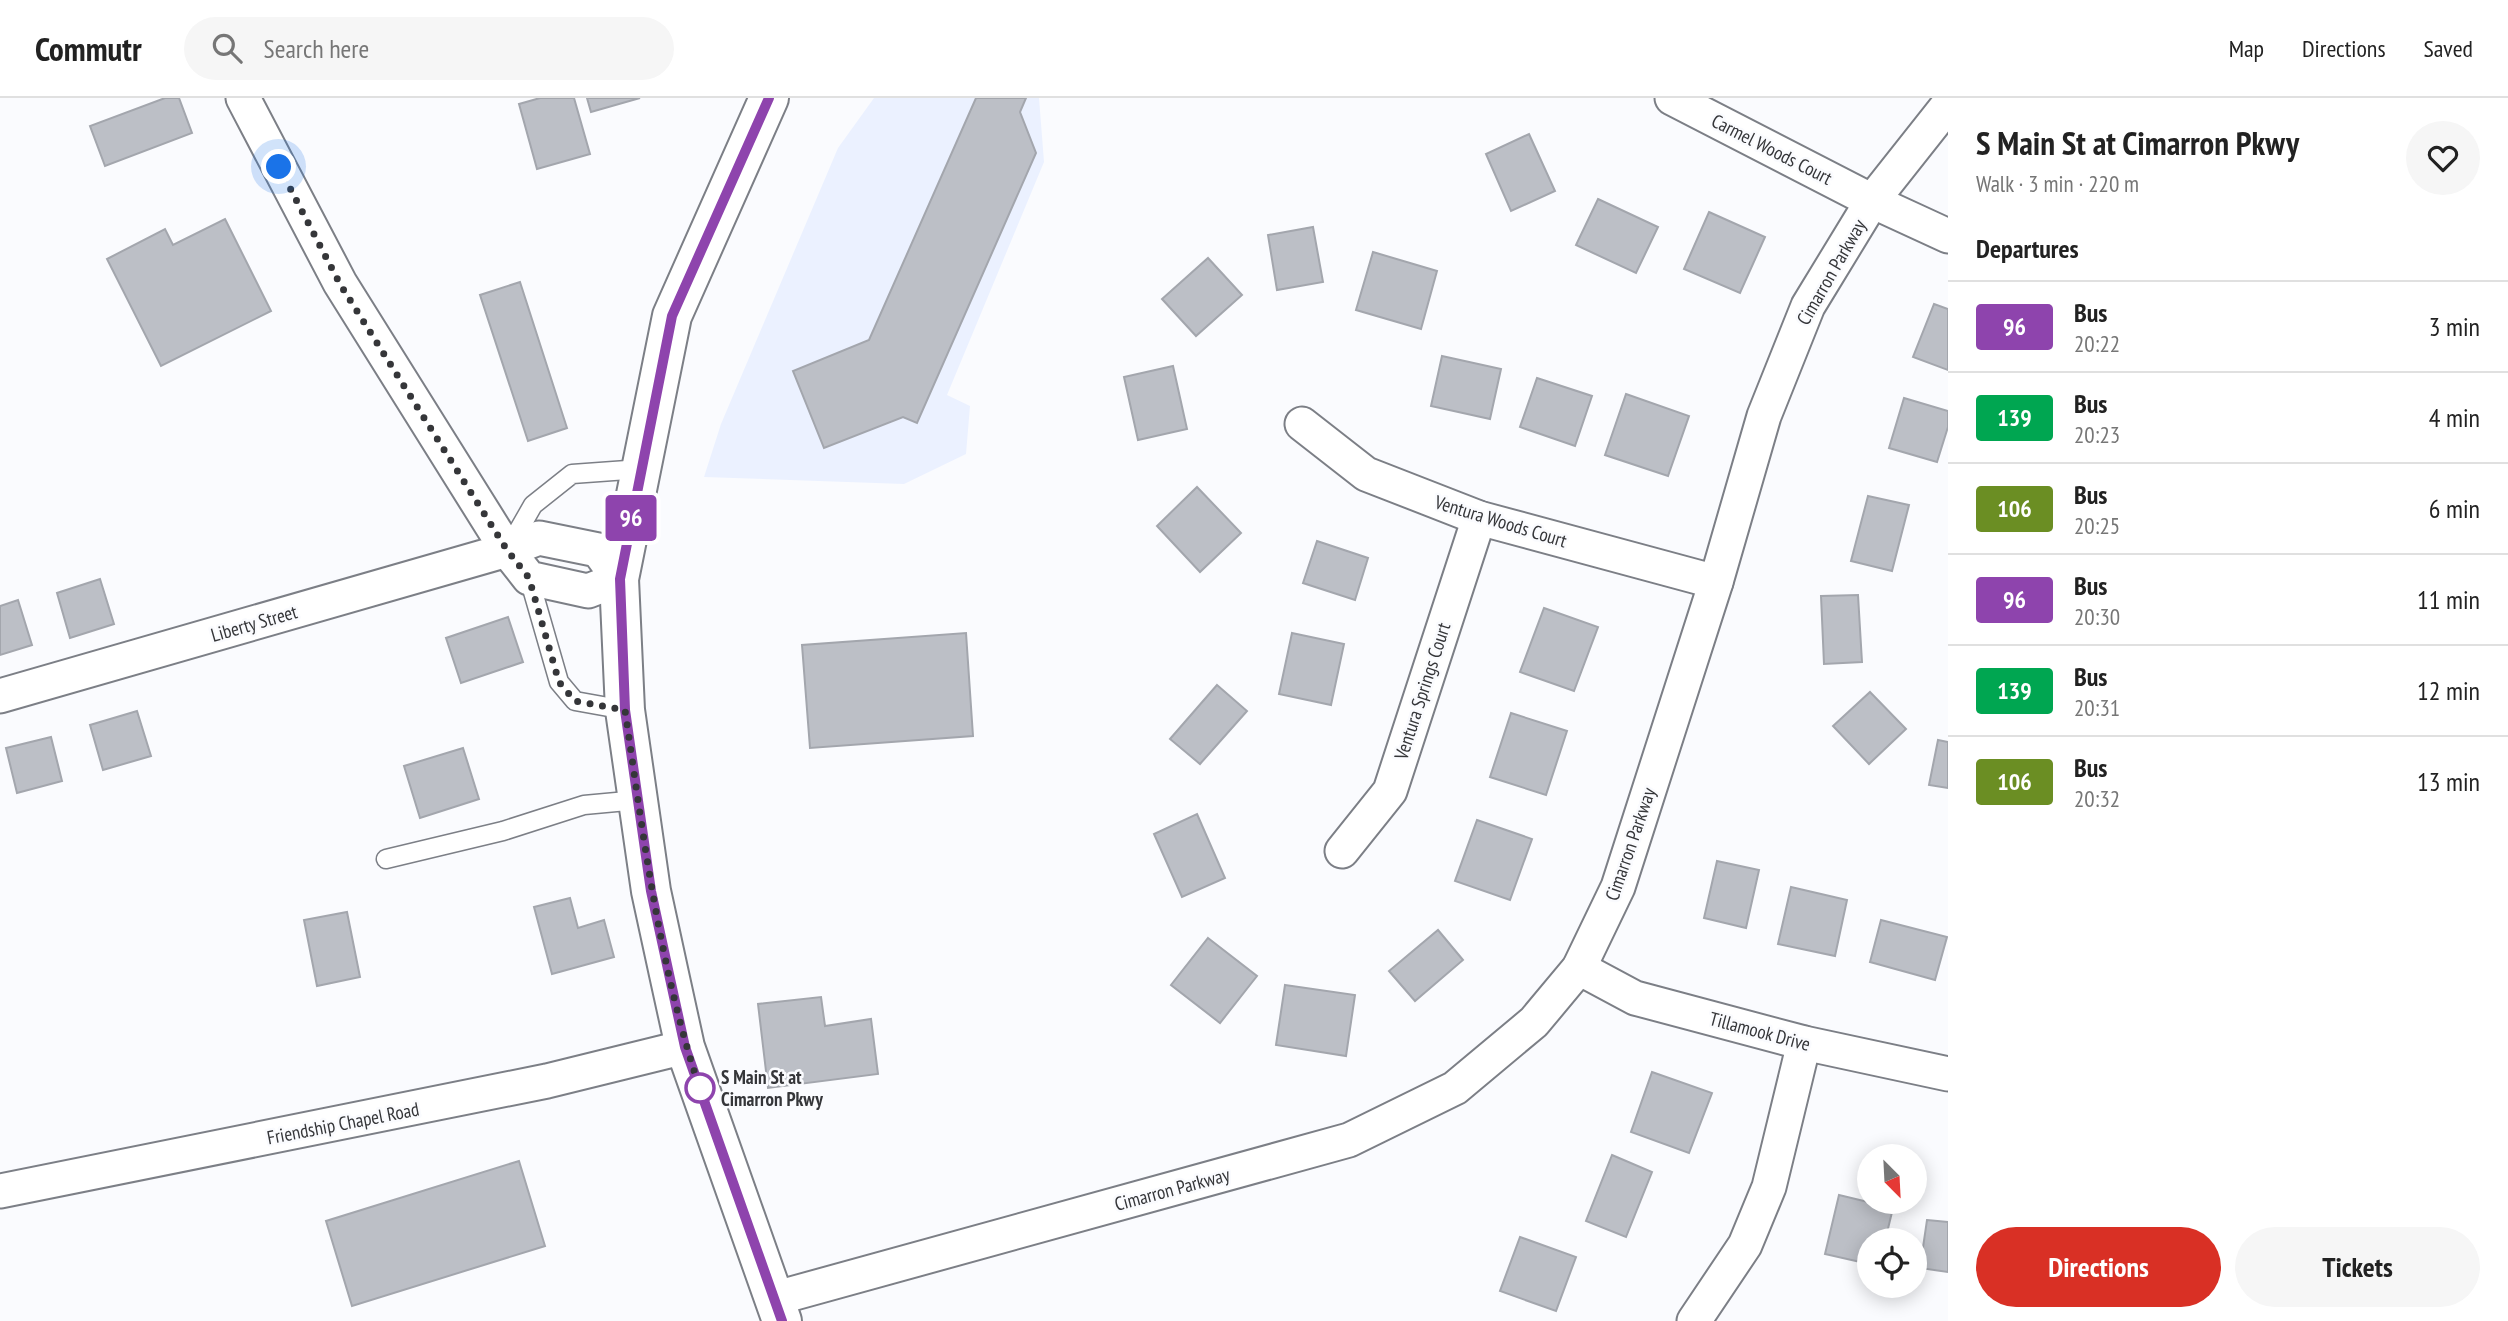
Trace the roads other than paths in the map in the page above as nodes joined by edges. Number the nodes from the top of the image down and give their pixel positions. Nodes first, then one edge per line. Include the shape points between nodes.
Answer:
1 (243, 98) edge
2 (769, 98) edge
3 (1672, 98) edge
4 (1948, 105) edge
5 (1872, 201) junction
6 (1948, 236) edge
7 (1303, 424) dead end
8 (641, 468) junction
9 (1479, 518) junction
10 (507, 550) junction
11 (529, 578) junction
12 (620, 579) junction
13 (1716, 582) junction
14 (0, 696) edge
15 (625, 710) junction
16 (638, 800) junction
17 (1342, 851) dead end
18 (386, 859) dead end
19 (1579, 968) junction
20 (1804, 1043) junction
21 (685, 1047) junction
22 (1948, 1074) edge
23 (0, 1191) edge
24 (778, 1310) edge
25 (1694, 1321) edge

1 - 10 street via 340,284
2 - 8 main road via 672,316
3 - 5 street, Carmel Woods Court
4 - 5 street, Cimarron Parkway
5 - 6 street
5 - 13 street, Cimarron Parkway via 1808,306 1763,416
7 - 9 street, Ventura Woods Court via 1366,474
8 - 10 lane via 572,474 533,505
8 - 12 main road
9 - 13 street, Ventura Woods Court
9 - 17 street, Ventura Springs Court via 1390,791
10 - 11 street
10 - 12 street, Liberty Street via 539,538 598,550
10 - 14 street, Liberty Street
11 - 12 street via 588,591
11 - 15 lane via 559,682 575,701
12 - 15 main road
13 - 19 street, Cimarron Parkway via 1618,887
15 - 16 main road
16 - 18 lane via 584,805 503,831
16 - 21 main road via 651,891
19 - 20 street, Tillamook Drive via 1635,998
19 - 24 street, Cimarron Parkway via 1534,1022 1455,1088 1349,1140
20 - 22 street, Tillamook Drive
20 - 25 street via 1764,1199 1745,1245
21 - 23 street, Friendship Chapel Road via 547,1081
21 - 24 main road

